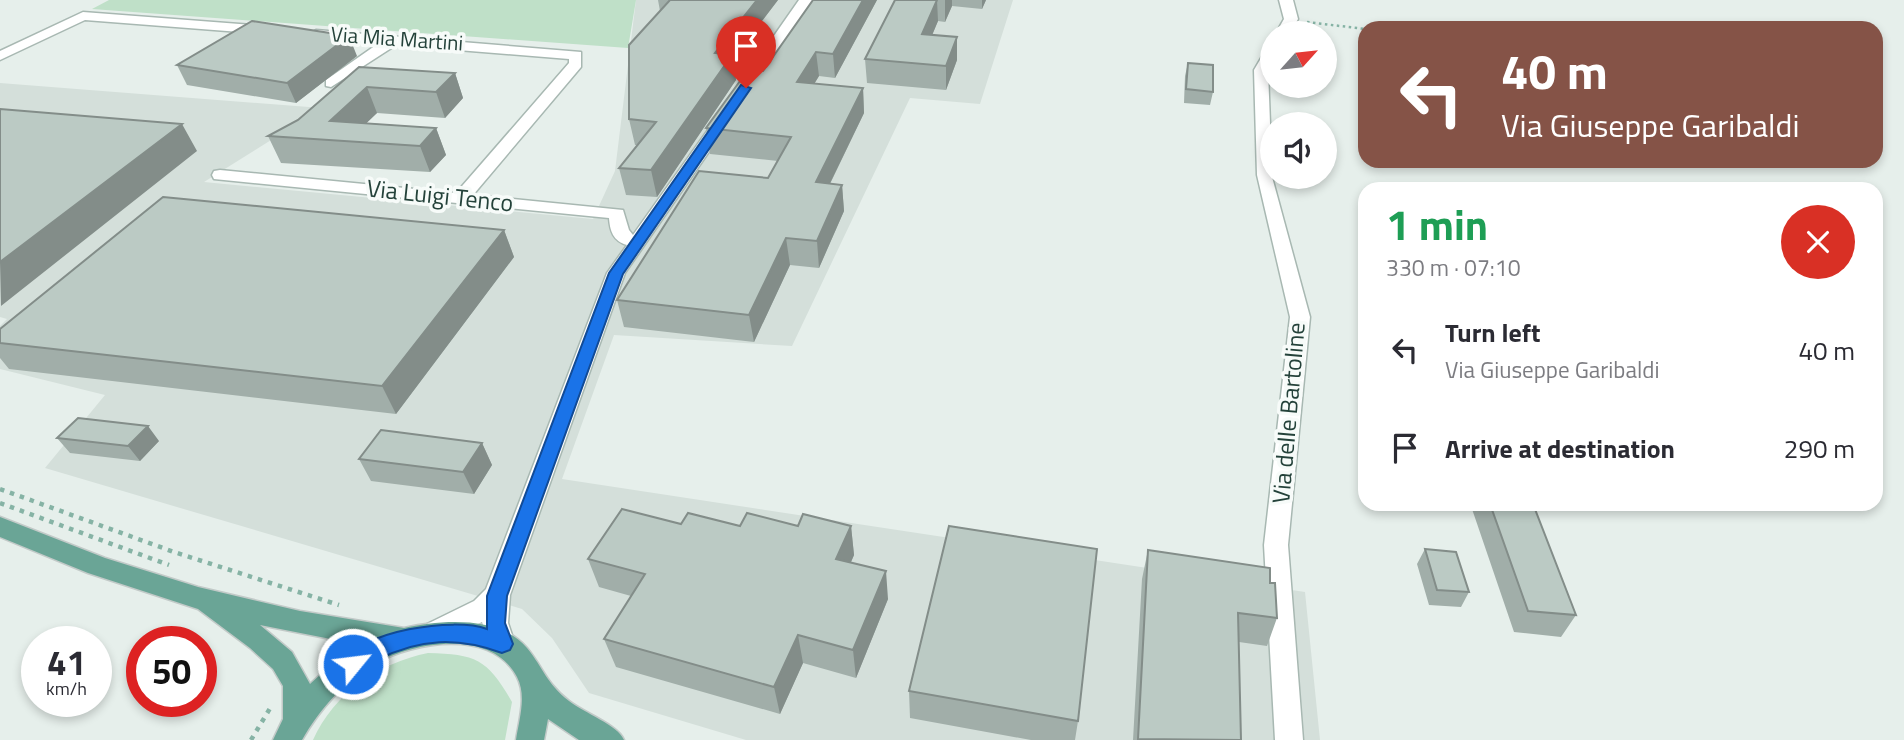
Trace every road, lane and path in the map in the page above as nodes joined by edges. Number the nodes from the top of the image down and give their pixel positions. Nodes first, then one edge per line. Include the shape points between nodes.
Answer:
1 (806, 0) edge
2 (1286, 0) edge
3 (1291, 19) joint
4 (242, 28) junction
5 (1358, 28) edge
6 (280, 31) edge
7 (306, 33) edge
8 (227, 39) edge
9 (395, 39) junction
10 (0, 56) edge
11 (331, 83) dead end
12 (1262, 98) edge
13 (220, 175) dead end
14 (461, 198) junction
15 (639, 240) junction
16 (0, 489) edge
17 (0, 503) edge
18 (0, 527) edge
19 (180, 569) dead end
20 (497, 596) junction
21 (201, 600) junction
22 (340, 605) dead end
23 (434, 633) junction
24 (403, 639) junction
25 (502, 644) junction
26 (538, 692) junction
27 (273, 695) dead end
28 (292, 729) edge
29 (251, 740) edge
30 (530, 740) edge
31 (610, 740) edge
32 (1289, 740) edge

1 - 15 street
2 - 3 street
3 - 5 path
4 - 6 street
4 - 8 street
4 - 10 street via 83,16
7 - 9 street, Via Mia Martini
9 - 11 street
9 - 14 street, Via Mia Martini via 576,55 576,64
12 - 32 street, Via delle Bartoline via 1265,176 1300,317 1276,545
13 - 14 street, Via Luigi Tenco
14 - 15 street, Via Luigi Tenco via 617,214 619,234
15 - 20 street via 616,273
16 - 22 path
17 - 19 path
18 - 21 main road
20 - 23 street via 483,610
20 - 25 street via 495,623
21 - 24 main road via 334,631
21 - 28 main road via 247,631 290,670 298,689
23 - 24 main road
23 - 25 main road via 475,634
24 - 28 main road via 368,654 339,674
25 - 26 main road via 530,672
26 - 30 main road
26 - 31 main road via 562,715
27 - 29 path via 265,721

